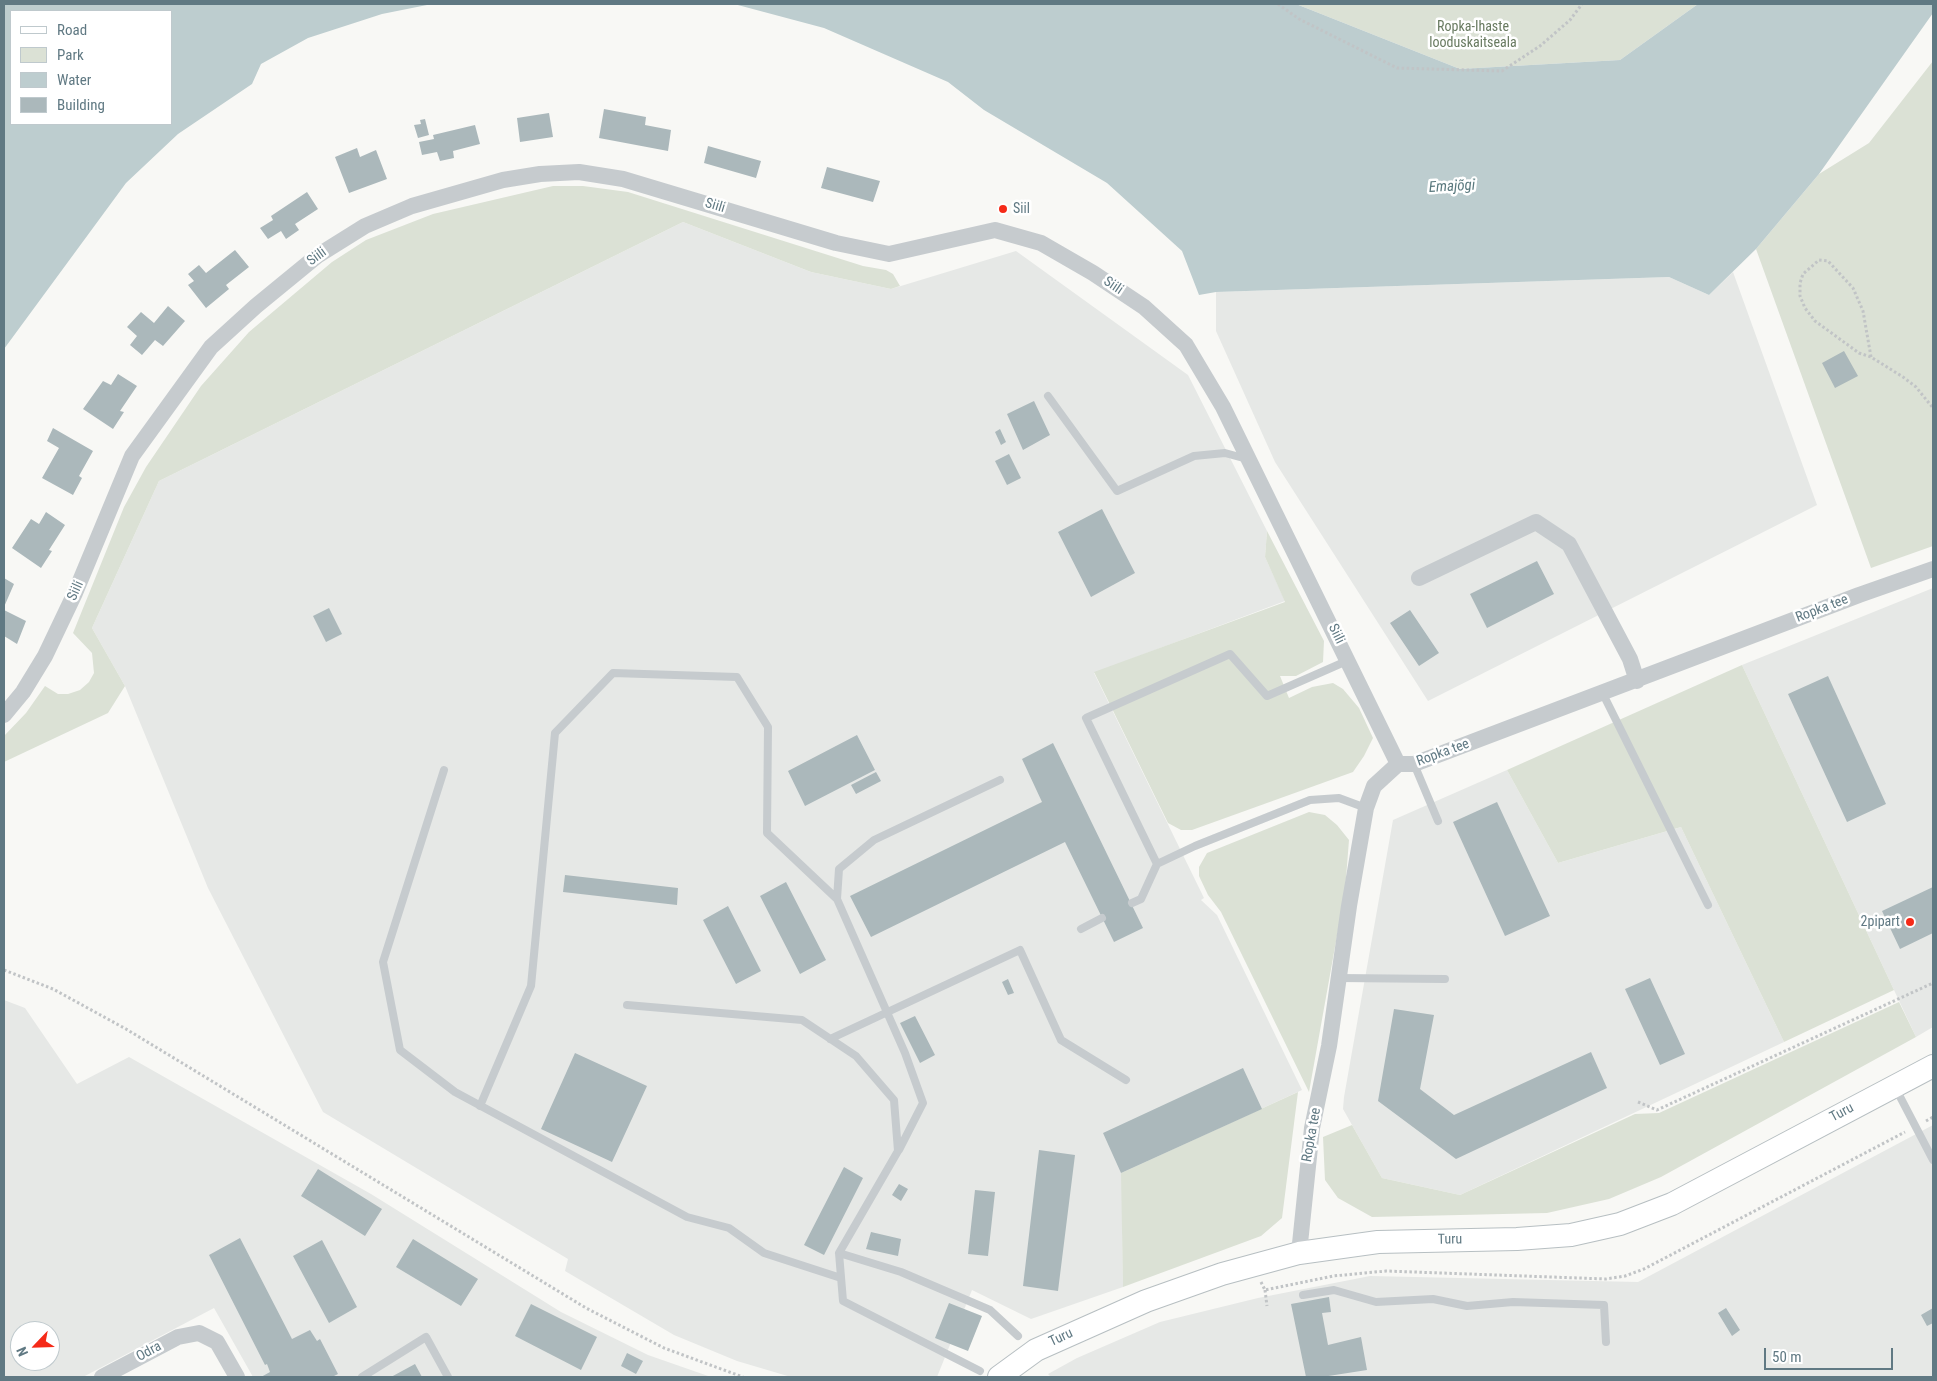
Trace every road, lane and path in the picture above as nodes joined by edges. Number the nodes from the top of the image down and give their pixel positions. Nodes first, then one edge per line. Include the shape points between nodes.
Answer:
1 (1278, 4) edge
2 (1582, 4) edge
3 (1871, 357) junction
4 (1048, 396) dead end
5 (1933, 408) edge
6 (1249, 460) junction
7 (1933, 570) edge
8 (1419, 578) dead end
9 (1349, 660) junction
10 (1637, 681) junction
11 (1603, 694) junction
12 (4, 715) edge
13 (1406, 764) junction
14 (444, 770) dead end
15 (1000, 780) dead end
16 (1366, 808) junction
17 (1438, 821) dead end
18 (1157, 864) junction
19 (837, 899) junction
20 (1132, 904) dead end
21 (1708, 906) dead end
22 (1102, 918) dead end
23 (1081, 929) dead end
24 (4, 970) edge
25 (1339, 978) junction
26 (1445, 979) dead end
27 (1933, 983) edge
28 (627, 1005) dead end
29 (887, 1012) junction
30 (830, 1039) junction
31 (1933, 1060) edge
32 (1933, 1066) edge
33 (1126, 1080) dead end
34 (1894, 1086) junction
35 (1638, 1102) dead end
36 (480, 1106) junction
37 (898, 1151) junction
38 (1933, 1160) edge
39 (839, 1253) junction
40 (1299, 1253) junction
41 (841, 1278) junction
42 (1265, 1290) dead end
43 (1303, 1295) dead end
44 (1268, 1306) dead end
45 (1018, 1336) dead end
46 (1606, 1342) dead end
47 (990, 1374) edge
48 (102, 1377) edge
49 (237, 1377) edge
50 (362, 1377) edge
51 (448, 1377) edge
52 (743, 1377) edge

1 - 2 path via 1299,19 1397,68 1502,70 1540,46 1570,20
3 - 3 path via 1863,311 1853,288 1828,261 1818,260 1803,274 1800,296 1805,308 1824,329 1858,353
3 - 5 path via 1916,387
4 - 6 lane via 1117,491 1194,456 1224,453
6 - 9 street, Siili
6 - 12 street, Siili via 1224,407 1186,345 1144,307 1042,243 994,230 889,254 836,243 623,179 579,172 503,180 412,206 365,226 317,256 211,347 132,456 45,656
7 - 10 street, Ropka tee via 1859,595
8 - 10 street via 1536,522 1569,544 1630,659
9 - 13 street, Siili
9 - 18 lane via 1267,696 1230,654 1086,718
10 - 11 street, Ropka tee
11 - 13 street, Ropka tee
11 - 21 lane
13 - 16 street, Ropka tee via 1374,786
13 - 17 lane
14 - 36 lane via 383,962 400,1050 455,1092
15 - 19 lane via 874,840 839,869
16 - 18 lane via 1339,798 1310,800
16 - 25 street, Ropka tee
18 - 20 lane via 1141,899
19 - 29 lane
19 - 36 lane via 767,833 768,727 738,676 613,673 555,733 531,986
22 - 23 lane
24 - 52 path via 53,989 126,1029 586,1308 664,1348
25 - 26 lane
25 - 40 street, Ropka tee via 1311,1137
27 - 35 path via 1657,1110
28 - 30 lane via 802,1020
29 - 30 lane
29 - 33 lane via 1020,950 1061,1040
29 - 37 lane via 906,1053 923,1103
30 - 37 lane via 856,1056 894,1100
31 - 34 main road, Turu
32 - 34 main road, Turu
34 - 38 lane
34 - 40 main road, Turu via 1672,1204 1620,1224 1571,1235 1378,1242
36 - 41 lane via 687,1217 729,1228 764,1253
37 - 39 lane
39 - 41 lane
39 - 45 lane via 901,1272 990,1310
40 - 47 main road, Turu via 1222,1274 1146,1300
41 - 47 lane via 843,1301
42 - 44 path
43 - 46 lane via 1334,1290 1376,1302 1434,1299 1467,1306 1513,1302 1604,1305
48 - 49 street, Odra via 178,1337 199,1333 217,1342
50 - 51 lane via 426,1337

